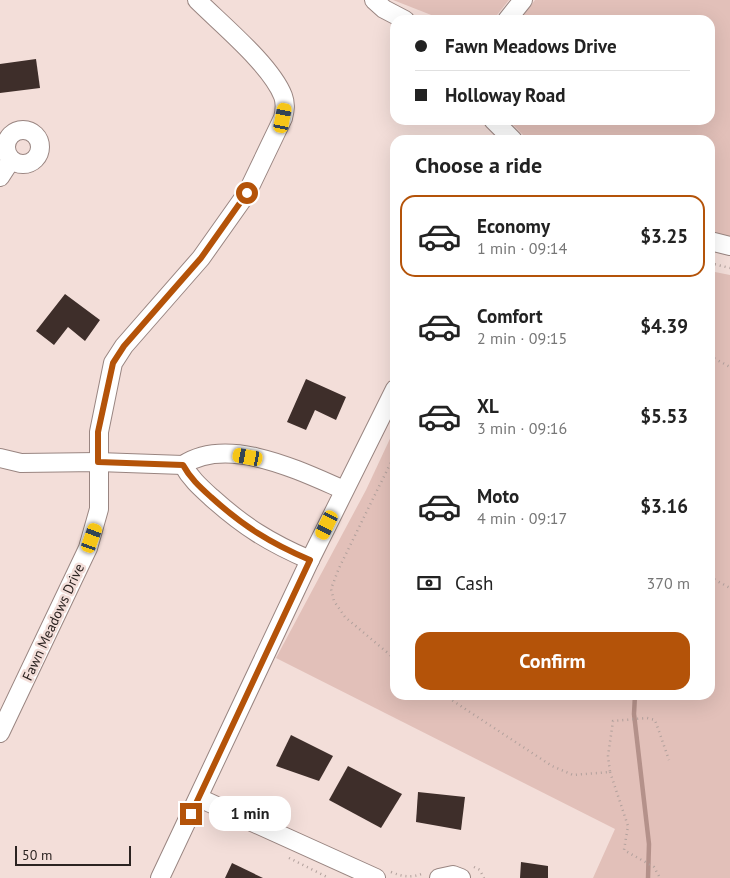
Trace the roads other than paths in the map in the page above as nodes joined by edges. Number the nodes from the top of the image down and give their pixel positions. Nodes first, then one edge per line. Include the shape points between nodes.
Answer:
1 (197, 0) edge
2 (374, 0) edge
3 (523, 0) edge
4 (395, 15) edge
5 (511, 15) edge
6 (498, 125) edge
7 (508, 135) edge
8 (11, 160) dead end
9 (0, 177) edge
10 (715, 242) edge
11 (730, 246) edge
12 (390, 399) edge
13 (0, 458) edge
14 (98, 462) junction
15 (183, 465) junction
16 (344, 490) junction
17 (310, 560) junction
18 (2, 724) edge
19 (199, 798) junction
20 (467, 872) edge
21 (434, 873) edge
22 (381, 874) edge
23 (160, 878) edge

1 - 14 street, Fawn Meadows Drive via 257,59 283,94 286,105 283,118 242,200 201,258 113,363 98,432
2 - 4 street
3 - 5 street
6 - 7 street
8 - 9 street
10 - 11 street
12 - 16 street
13 - 14 street via 21,463
14 - 15 street
14 - 18 street, Fawn Meadows Drive via 99,509 95,527
15 - 16 street via 194,458 229,454 284,464
15 - 17 street via 189,477 238,522 272,544
16 - 17 street
17 - 19 street
19 - 22 street
19 - 23 street
20 - 21 street via 453,875

